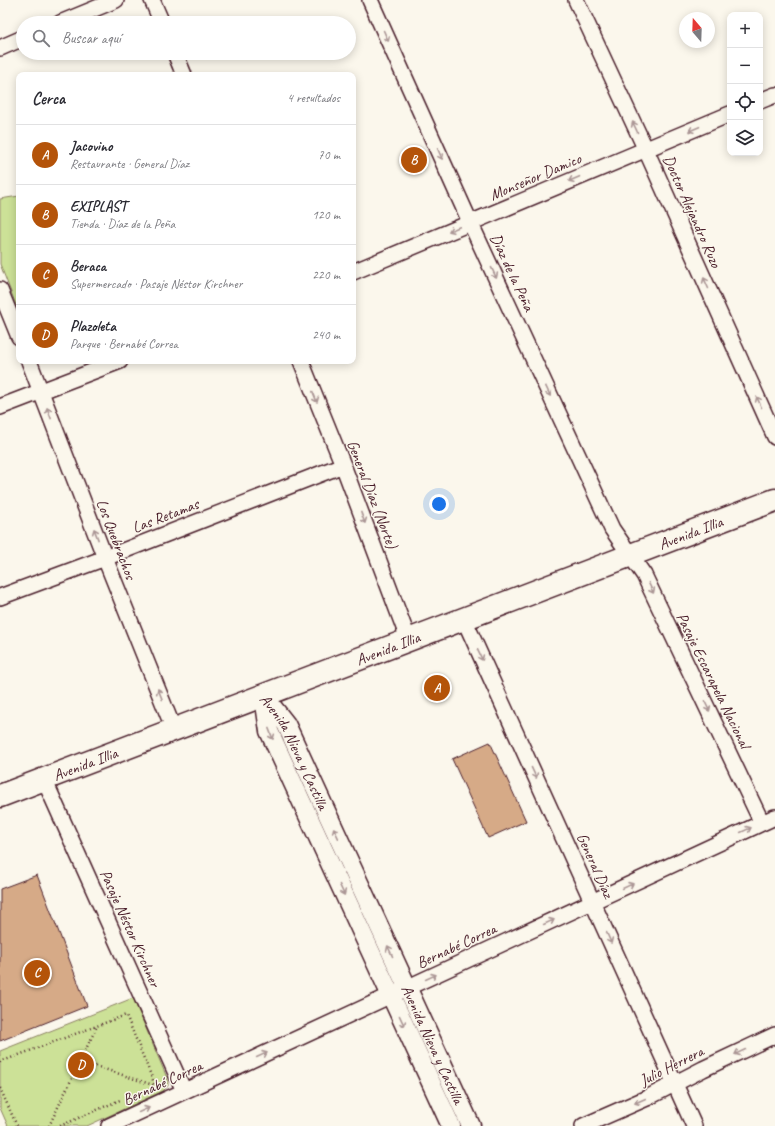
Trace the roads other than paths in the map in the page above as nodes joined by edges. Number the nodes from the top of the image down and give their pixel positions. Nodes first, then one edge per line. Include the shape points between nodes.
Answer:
1 (116, 0) edge
2 (152, 0) edge
3 (370, 0) edge
4 (576, 0) edge
5 (77, 16) edge
6 (159, 16) edge
7 (16, 41) edge
8 (0, 48) edge
9 (178, 60) edge
10 (183, 72) edge
11 (775, 95) edge
12 (763, 100) edge
13 (727, 115) edge
14 (646, 150) junction
15 (470, 222) junction
16 (356, 271) edge
17 (0, 290) edge
18 (16, 330) edge
19 (30, 364) edge
20 (112, 364) edge
21 (302, 364) edge
22 (40, 390) junction
23 (0, 407) edge
24 (775, 437) edge
25 (343, 465) junction
26 (775, 500) edge
27 (630, 555) junction
28 (105, 558) junction
29 (0, 597) edge
30 (464, 619) junction
31 (409, 641) junction
32 (264, 696) junction
33 (174, 730) junction
34 (44, 779) junction
35 (0, 796) edge
36 (769, 820) edge
37 (593, 902) junction
38 (407, 988) junction
39 (390, 996) junction
40 (775, 1035) edge
41 (675, 1083) junction
42 (184, 1091) junction
43 (109, 1126) edge
44 (450, 1126) edge
45 (471, 1126) edge
46 (583, 1126) edge
47 (694, 1126) edge

1 - 5 street
2 - 6 street
3 -> 15 street, Díaz de la Peña
14 -> 4 street, Doctor Alejandro Ruzo
7 - 8 street
9 - 10 street
11 - 12 street
13 -> 14 street, Monseñor Damico
14 -> 15 street, Monseñor Damico
24 -> 14 street, Doctor Alejandro Ruzo
15 -> 16 street, Monseñor Damico
15 -> 27 street, Díaz de la Peña via 612,529
17 - 18 street
19 - 22 street, Los Quebrachos
20 - 22 street
21 -> 25 street, General Díaz (Norte)
22 - 23 street
28 -> 22 street, Los Quebrachos
25 - 28 street, Las Retamas
25 -> 31 street, General Díaz (Norte)
26 - 27 main road, Avenida Illia
27 - 30 main road, Avenida Illia
27 -> 36 street, Pasaje Escarapela Nacional via 644,575
28 - 29 street, Las Retamas
33 -> 28 street, Los Quebrachos
30 - 31 main road, Avenida Illia
30 -> 37 street, General Díaz
31 - 32 main road, Avenida Illia
32 - 33 main road, Avenida Illia
38 -> 32 street, Avenida Nieva y Castilla via 286,724
32 -> 39 street, Avenida Nieva y Castilla via 269,731
33 - 34 main road, Avenida Illia
34 - 35 main road, Avenida Illia
34 - 42 street, Pasaje Néstor Kirchner
37 -> 36 street, Bernabé Correa
38 -> 37 street, Bernabé Correa
37 -> 41 street, General Díaz
38 - 39 street, Bernabé Correa
38 - 45 street, Avenida Nieva y Castilla
42 -> 39 street, Bernabé Correa
39 -> 44 street, Avenida Nieva y Castilla
40 -> 41 street, Julio Herrera
41 -> 46 street, Julio Herrera
41 - 47 street, General Díaz
43 -> 42 street, Bernabé Correa

